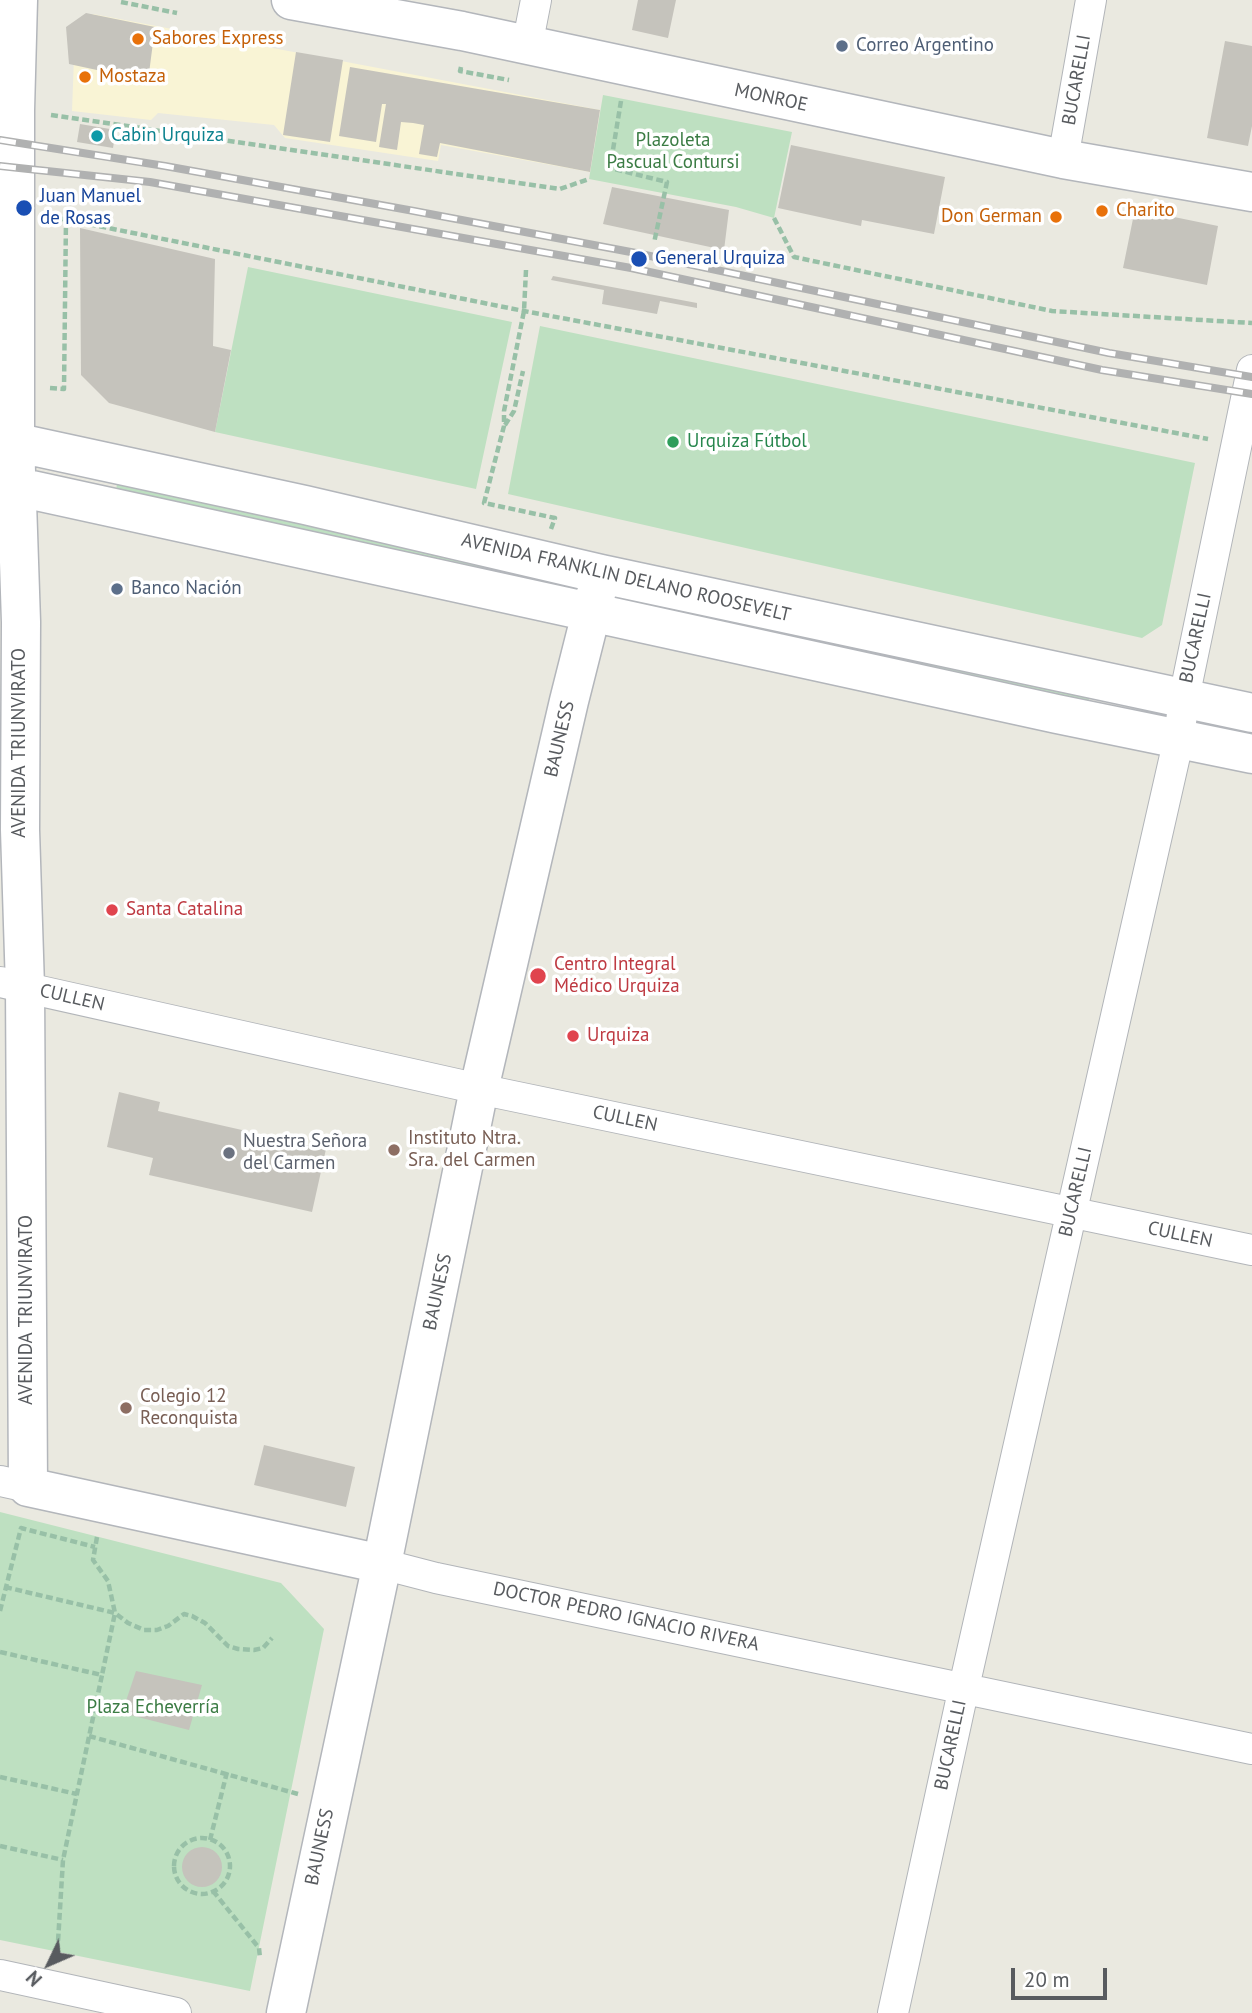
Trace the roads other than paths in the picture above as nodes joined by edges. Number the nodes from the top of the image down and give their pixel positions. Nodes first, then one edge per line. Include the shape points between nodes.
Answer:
1 (18, 0) edge
2 (290, 0) edge
3 (536, 0) edge
4 (1091, 0) edge
5 (521, 64) junction
6 (1063, 159) junction
7 (1252, 192) edge
8 (1252, 370) edge
9 (7, 441) edge
10 (1244, 446) edge
11 (9, 485) edge
12 (601, 574) junction
13 (592, 611) junction
14 (1184, 698) junction
15 (1252, 713) edge
16 (1179, 738) junction
17 (1252, 754) edge
18 (12, 985) edge
19 (480, 1088) junction
20 (1072, 1212) junction
21 (1252, 1251) edge
22 (14, 1484) edge
23 (382, 1564) junction
24 (964, 1687) junction
25 (1252, 1749) edge
26 (0, 1975) edge
27 (289, 1997) edge
28 (55, 2000) edge
29 (176, 2013) edge
30 (893, 2013) edge

1 - 9 street, AVENIDA TRIUNVIRATO
2 - 5 street, MONROE via 470,33
3 - 5 street
4 - 6 street, BUCARELLI
5 - 6 street, MONROE
6 - 7 street, MONROE
8 - 10 street, BUCARELLI
9 - 11 street, AVENIDA TRIUNVIRATO
9 - 12 street, AVENIDA FRANKLIN DELANO ROOSEVELT
10 - 14 street, BUCARELLI
11 - 13 street, AVENIDA FRANKLIN DELANO ROOSEVELT
11 - 18 street, AVENIDA TRIUNVIRATO via 21,622 20,830
12 - 13 street, BAUNESS
12 - 14 street, AVENIDA FRANKLIN DELANO ROOSEVELT
13 - 16 street, AVENIDA FRANKLIN DELANO ROOSEVELT
13 - 19 street, BAUNESS
14 - 15 street, AVENIDA FRANKLIN DELANO ROOSEVELT
14 - 16 street, BUCARELLI
16 - 17 street, AVENIDA FRANKLIN DELANO ROOSEVELT
16 - 20 street, BUCARELLI
18 - 19 street, CULLEN
18 - 22 street, AVENIDA TRIUNVIRATO
19 - 20 street, CULLEN
19 - 23 street, BAUNESS
20 - 21 street, CULLEN
20 - 24 street, BUCARELLI
22 - 23 street, DOCTOR PEDRO IGNACIO RIVERA
23 - 24 street, DOCTOR PEDRO IGNACIO RIVERA
23 - 27 street, BAUNESS
24 - 25 street, DOCTOR PEDRO IGNACIO RIVERA
24 - 30 street, BUCARELLI
26 - 28 street
28 - 29 street

